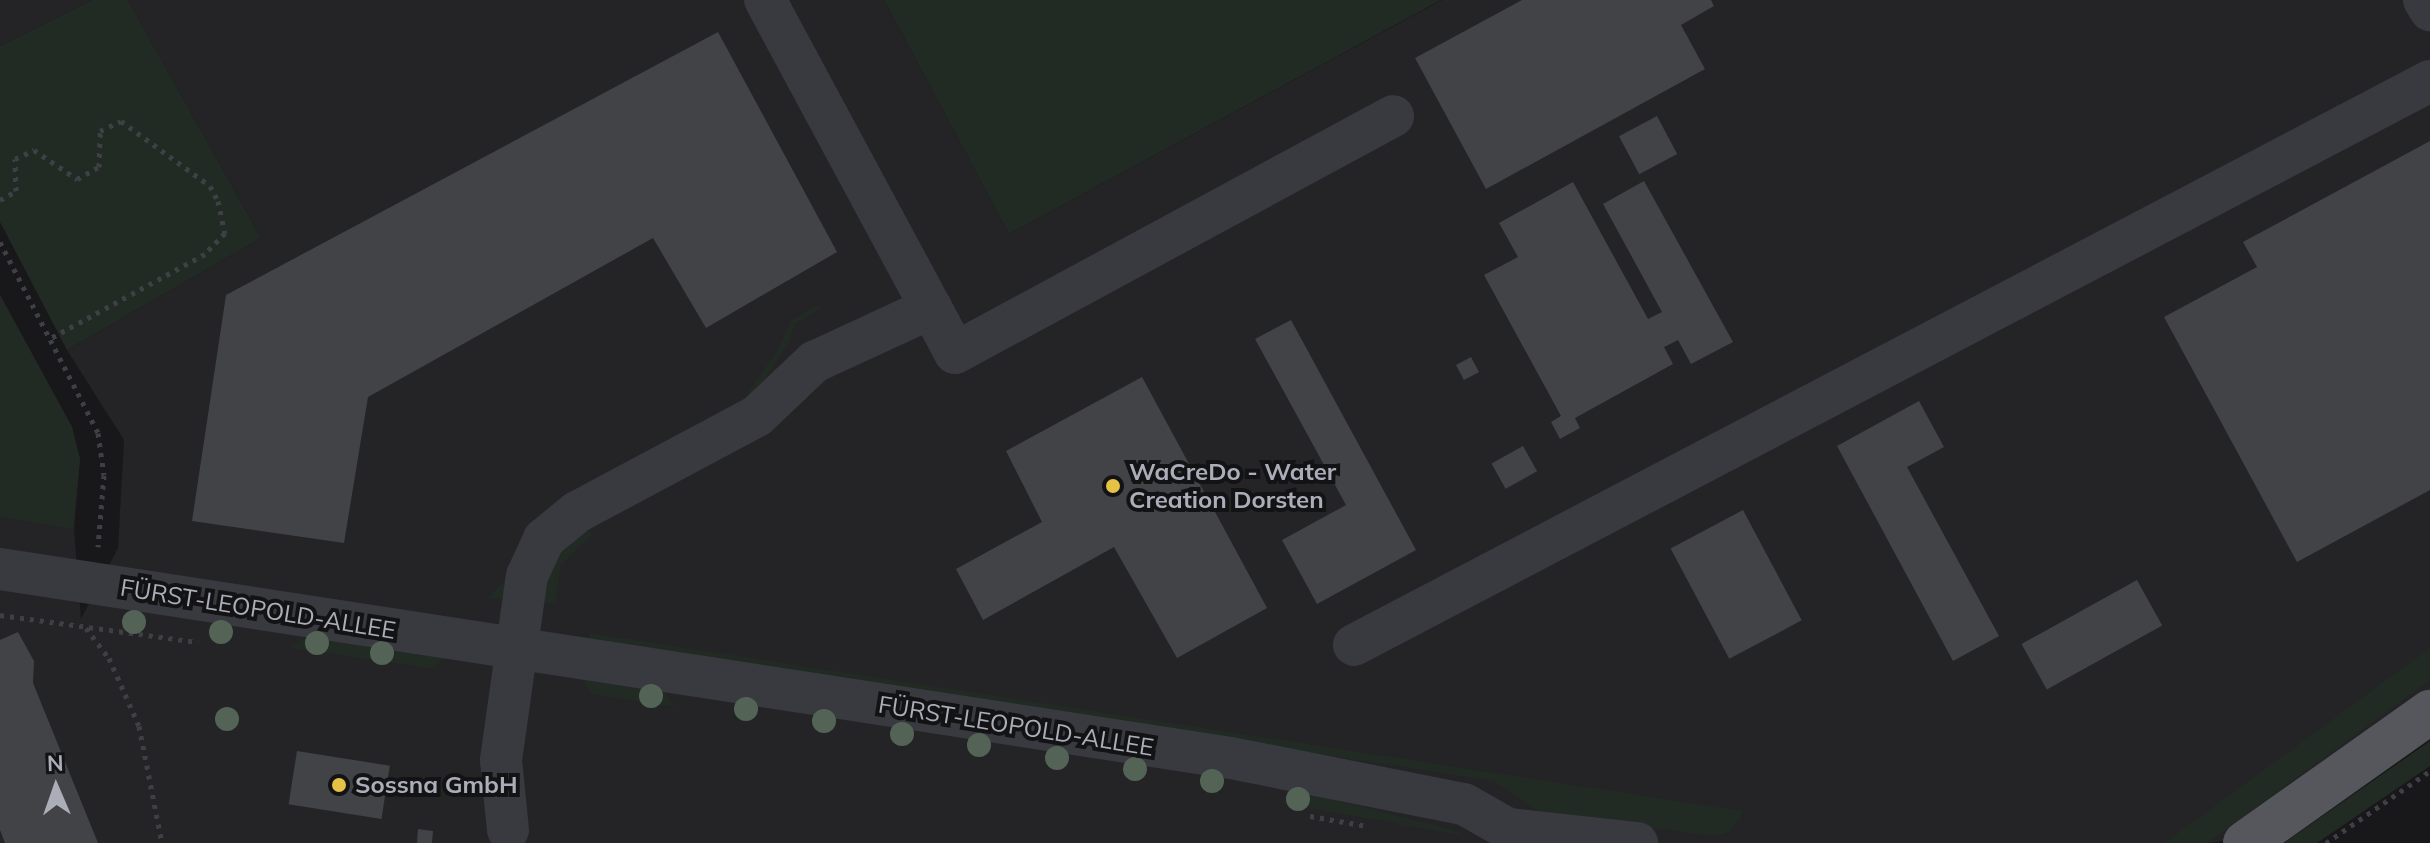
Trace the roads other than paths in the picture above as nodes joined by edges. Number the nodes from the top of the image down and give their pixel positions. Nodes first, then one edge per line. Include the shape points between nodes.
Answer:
1 (765, 0) edge
2 (2424, 0) edge
3 (2430, 10) edge
4 (2430, 81) edge
5 (1393, 116) dead end
6 (931, 308) junction
7 (0, 569) edge
8 (1354, 645) dead end
9 (516, 648) junction
10 (2430, 712) edge
11 (508, 830) dead end
12 (1511, 836) edge
13 (1637, 843) edge
14 (2245, 843) edge

1 - 6 street
2 - 3 street
4 - 8 street
5 - 6 street via 955,353
6 - 9 street via 814,362 757,416 577,512 544,539 527,576
7 - 9 street, FÜRST-LEOPOLD-ALLEE
9 - 11 street via 501,760
9 - 12 street, FÜRST-LEOPOLD-ALLEE via 1231,758 1464,804
10 - 14 main road
12 - 13 street, FÜRST-LEOPOLD-ALLEE

